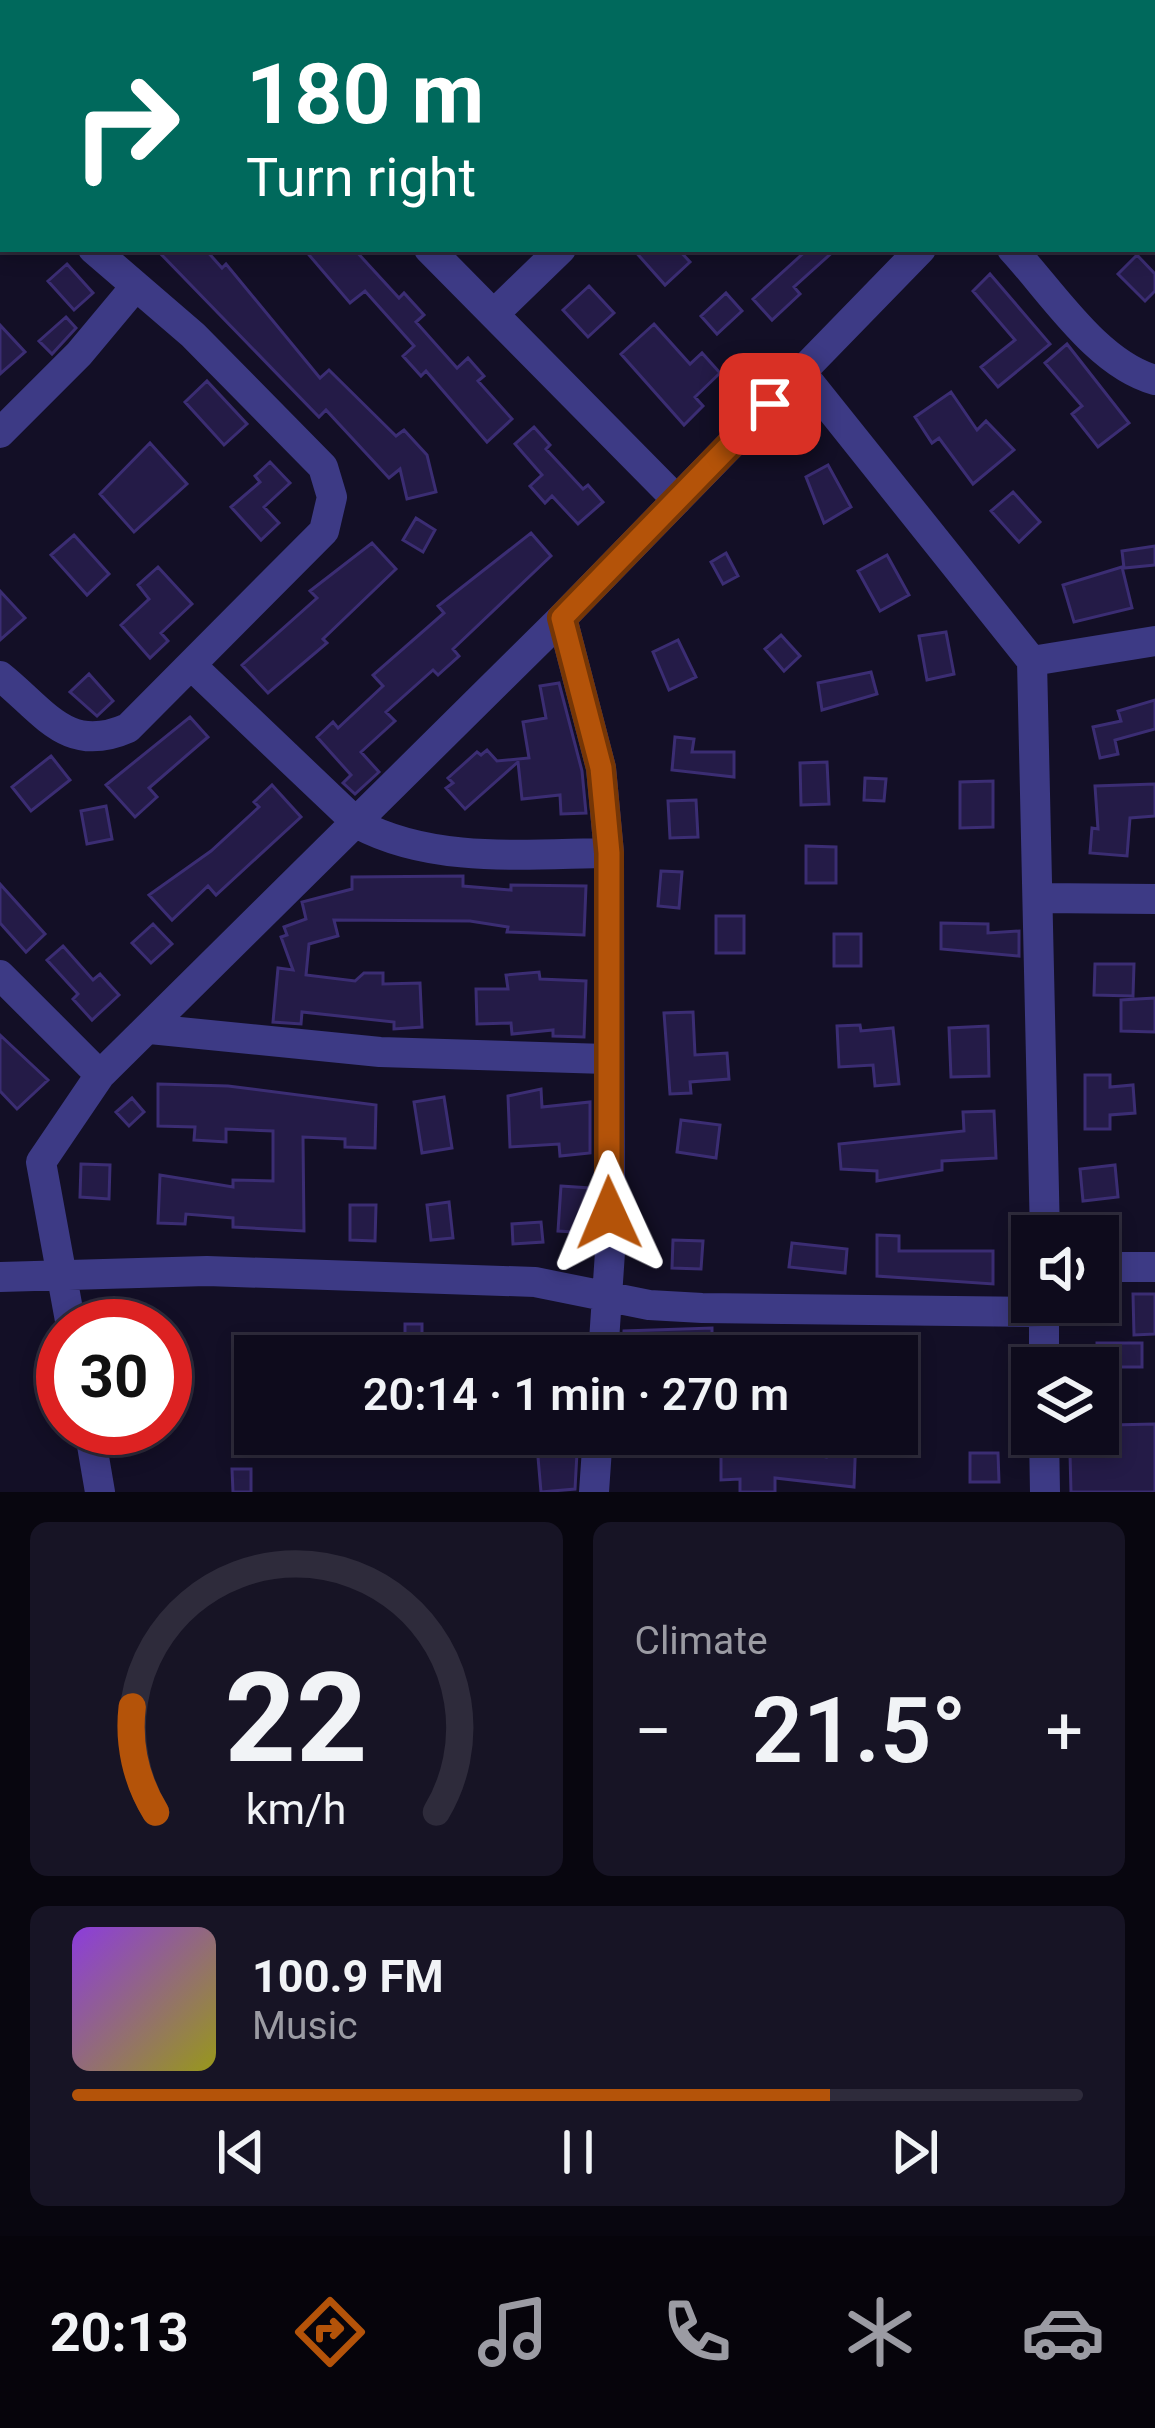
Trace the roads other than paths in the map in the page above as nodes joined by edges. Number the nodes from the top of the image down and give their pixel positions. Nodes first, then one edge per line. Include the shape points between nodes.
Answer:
1 (96, 252) edge
2 (432, 252) edge
3 (559, 252) edge
4 (918, 252) edge
5 (1015, 252) edge
6 (135, 287) junction
7 (495, 313) junction
8 (802, 372) junction
9 (1155, 380) edge
10 (0, 433) edge
11 (677, 500) junction
12 (562, 618) junction
13 (1155, 641) edge
14 (1032, 661) junction
15 (193, 667) junction
16 (0, 676) edge
17 (358, 824) junction
18 (609, 853) junction
19 (1038, 898) junction
20 (1155, 899) edge
21 (0, 975) edge
22 (150, 1029) junction
23 (606, 1059) junction
24 (100, 1075) junction
25 (1045, 1215) edge
26 (1155, 1267) edge
27 (1119, 1268) edge
28 (0, 1277) edge
29 (63, 1279) junction
30 (606, 1298) junction
31 (66, 1299) edge
32 (1011, 1307) edge
33 (604, 1335) edge
34 (94, 1455) edge
35 (597, 1455) edge
36 (1044, 1455) edge
37 (100, 1492) edge
38 (594, 1492) edge
39 (1045, 1492) edge

1 - 6 street
2 - 7 street
3 - 7 street
4 - 8 street
5 - 9 street via 1103,349
6 - 10 street
6 - 15 street via 263,402 323,467 332,497 324,531
7 - 11 street
8 - 11 street
8 - 14 street
11 - 12 street
12 - 17 street
12 - 18 street via 601,768
13 - 14 street
14 - 19 street
15 - 16 street via 128,728 102,739 74,737
15 - 17 street
17 - 18 street via 424,848
17 - 22 street
18 - 23 street
19 - 20 street
19 - 25 street
21 - 24 street
22 - 23 street via 380,1052
22 - 24 street
23 - 30 street
24 - 29 street via 40,1162
26 - 27 street
28 - 29 street
29 - 30 street via 207,1271 400,1277 535,1282
29 - 31 street
30 - 32 street via 702,1308
30 - 33 street
34 - 37 street
35 - 38 street
36 - 39 street

